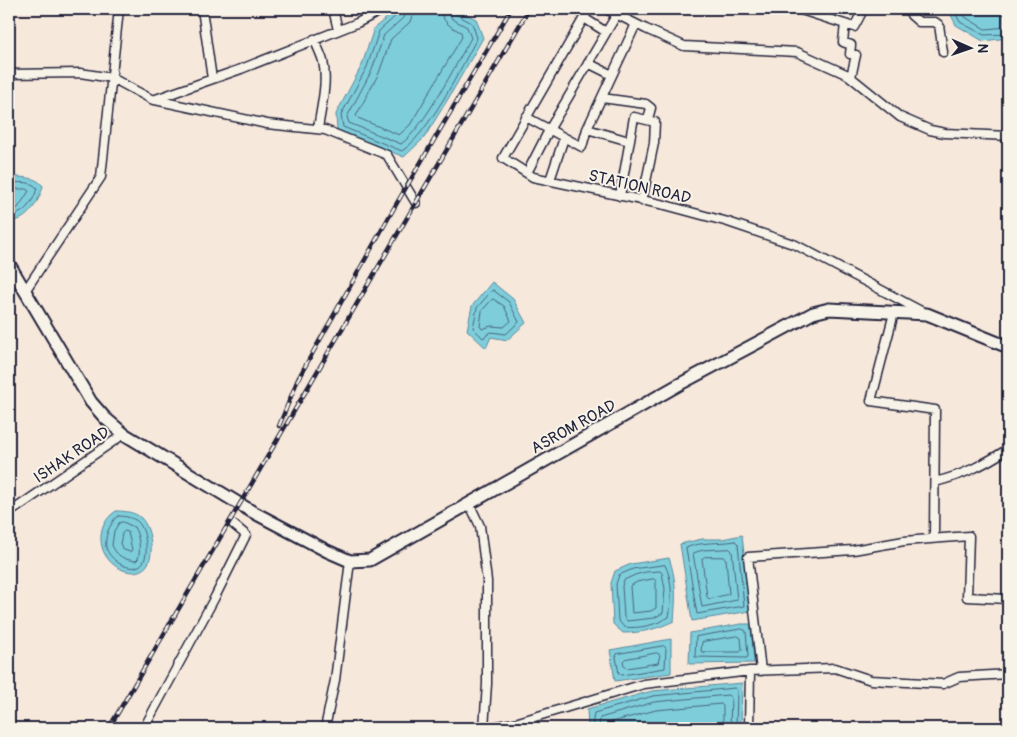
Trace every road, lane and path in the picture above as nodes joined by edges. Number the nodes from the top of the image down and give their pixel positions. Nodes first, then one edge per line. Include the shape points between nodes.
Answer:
1 (119, 9) edge
2 (202, 9) edge
3 (333, 9) edge
4 (384, 9) edge
5 (589, 9) edge
6 (606, 9) edge
7 (798, 9) edge
8 (862, 9) edge
9 (912, 9) edge
10 (617, 14) junction
11 (584, 18) junction
12 (636, 24) junction
13 (846, 24) junction
14 (338, 30) junction
15 (606, 32) junction
16 (314, 39) junction
17 (943, 52) dead end
18 (588, 62) junction
19 (9, 74) edge
20 (612, 75) junction
21 (851, 77) junction
22 (112, 78) junction
23 (212, 79) junction
24 (602, 98) junction
25 (153, 100) junction
26 (526, 117) junction
27 (648, 119) junction
28 (318, 129) junction
29 (587, 129) junction
30 (549, 130) junction
31 (1008, 136) edge
32 (564, 138) junction
33 (630, 141) junction
34 (527, 173) junction
35 (550, 180) junction
36 (620, 196) junction
37 (642, 201) junction
38 (416, 203) dead end
39 (9, 264) edge
40 (25, 291) junction
41 (894, 313) junction
42 (927, 314) junction
43 (1008, 348) edge
44 (124, 434) junction
45 (1008, 450) edge
46 (935, 482) junction
47 (469, 503) junction
48 (9, 513) edge
49 (234, 525) dead end
50 (934, 538) junction
51 (350, 561) junction
52 (1008, 599) edge
53 (761, 671) junction
54 (750, 672) junction
55 (1008, 674) edge
56 (532, 718) junction
57 (144, 728) edge
58 (325, 728) edge
59 (485, 728) edge
60 (532, 728) edge
61 (749, 728) edge

1 - 22 street
2 - 23 street
3 - 14 street
4 - 14 street
5 - 11 street, STATION ROAD
6 - 10 street
7 - 13 street
8 - 13 street via 854,27
9 - 17 street via 911,15 919,22 939,25
10 - 12 street
10 - 15 street
11 - 15 street
11 - 26 street, STATION ROAD
12 - 20 street
12 - 21 street via 684,46 797,52
13 - 21 street via 844,42 851,45 850,54 856,55
14 - 16 street
15 - 18 street
16 - 23 street
16 - 28 street via 322,60 325,84
18 - 20 street
18 - 30 street
19 - 22 street via 80,74
20 - 24 street
21 - 31 street via 900,117 930,130 944,134
22 - 25 street
22 - 40 street via 101,177
23 - 25 street
24 - 27 street via 646,104 651,108
24 - 29 street
25 - 28 street via 267,124
26 - 30 street
26 - 34 street, STATION ROAD via 503,158
27 - 33 street via 634,117
27 - 37 street via 655,122 654,142
28 - 38 street via 386,155
29 - 32 street via 582,147
29 - 33 street
30 - 32 street
30 - 34 street
32 - 35 street
33 - 36 street
34 - 35 street, STATION ROAD
35 - 36 street, STATION ROAD
36 - 37 street, STATION ROAD
37 - 42 street, STATION ROAD via 728,222 796,245
39 - 40 street
40 - 44 street via 92,402
41 - 42 street, ASROM ROAD
41 - 46 street via 871,401 936,410
41 - 47 street, ASROM ROAD via 829,309 807,315
42 - 43 street
44 - 48 street, ISHAK ROAD
44 - 51 street via 246,508
45 - 46 street via 984,465
46 - 50 street
47 - 51 street, ASROM ROAD via 370,560
47 - 59 street via 480,526 487,581
49 - 57 street via 246,534
50 - 52 street via 969,536 967,597
50 - 53 street via 853,550 748,557
51 - 58 street via 335,680
53 - 54 street
53 - 55 street via 835,668 870,680 943,684 959,677
54 - 56 street via 644,684
54 - 61 street
56 - 59 street
56 - 60 street

